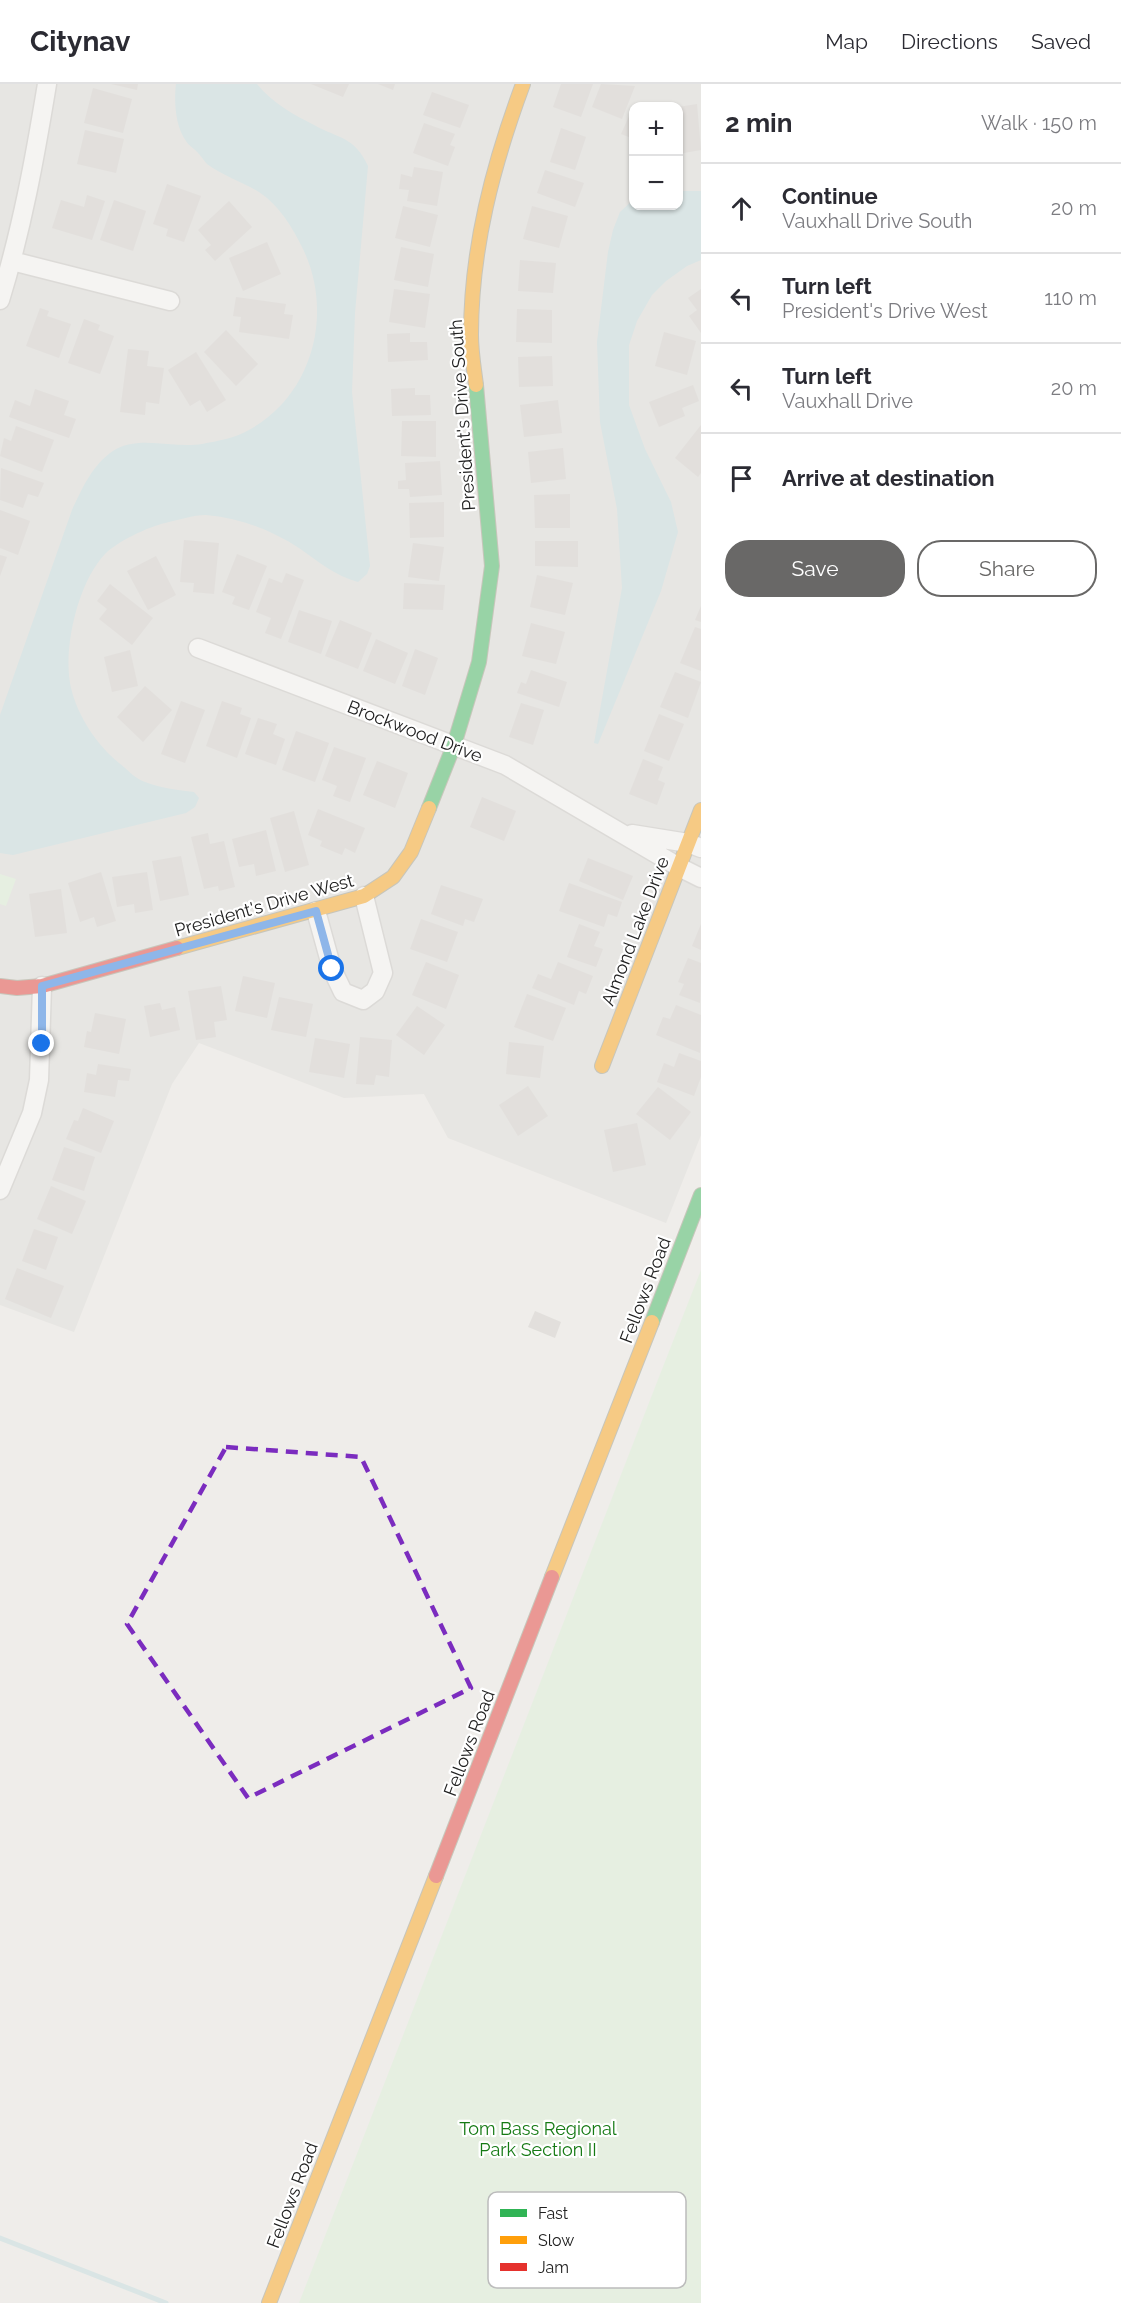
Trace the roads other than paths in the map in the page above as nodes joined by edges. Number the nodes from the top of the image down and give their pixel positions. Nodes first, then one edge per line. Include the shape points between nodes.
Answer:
1 (47, 84) edge
2 (523, 84) edge
3 (12, 261) junction
4 (0, 300) edge
5 (170, 301) dead end
6 (198, 648) dead end
7 (454, 746) junction
8 (701, 810) edge
9 (622, 832) junction
10 (694, 846) edge
11 (679, 867) junction
12 (701, 878) edge
13 (364, 896) junction
14 (316, 911) junction
15 (0, 986) edge
16 (42, 986) junction
17 (602, 1066) dead end
18 (0, 1190) edge
19 (701, 1195) edge
20 (269, 2303) edge

1 - 3 street
2 - 7 street, President's Drive South via 485,203 474,278 471,336 492,567 478,662
3 - 4 street
3 - 5 street
6 - 7 street, Brockwood Drive
7 - 9 street, Brockwood Drive via 505,765
7 - 13 street, President's Drive West via 411,852 393,877
8 - 10 street, Almond Lake Drive
9 - 10 street, Brockwood Drive
9 - 11 street, Brockwood Drive
10 - 11 street, Almond Lake Drive
11 - 12 street, Brockwood Drive
11 - 17 street, Almond Lake Drive
13 - 14 street, President's Drive West
13 - 14 street via 383,973 375,991 363,1000 343,992 332,969
14 - 16 street, President's Drive West
15 - 16 street, President's Drive West
16 - 18 street via 39,1080 32,1113
19 - 20 street, Fellows Road

